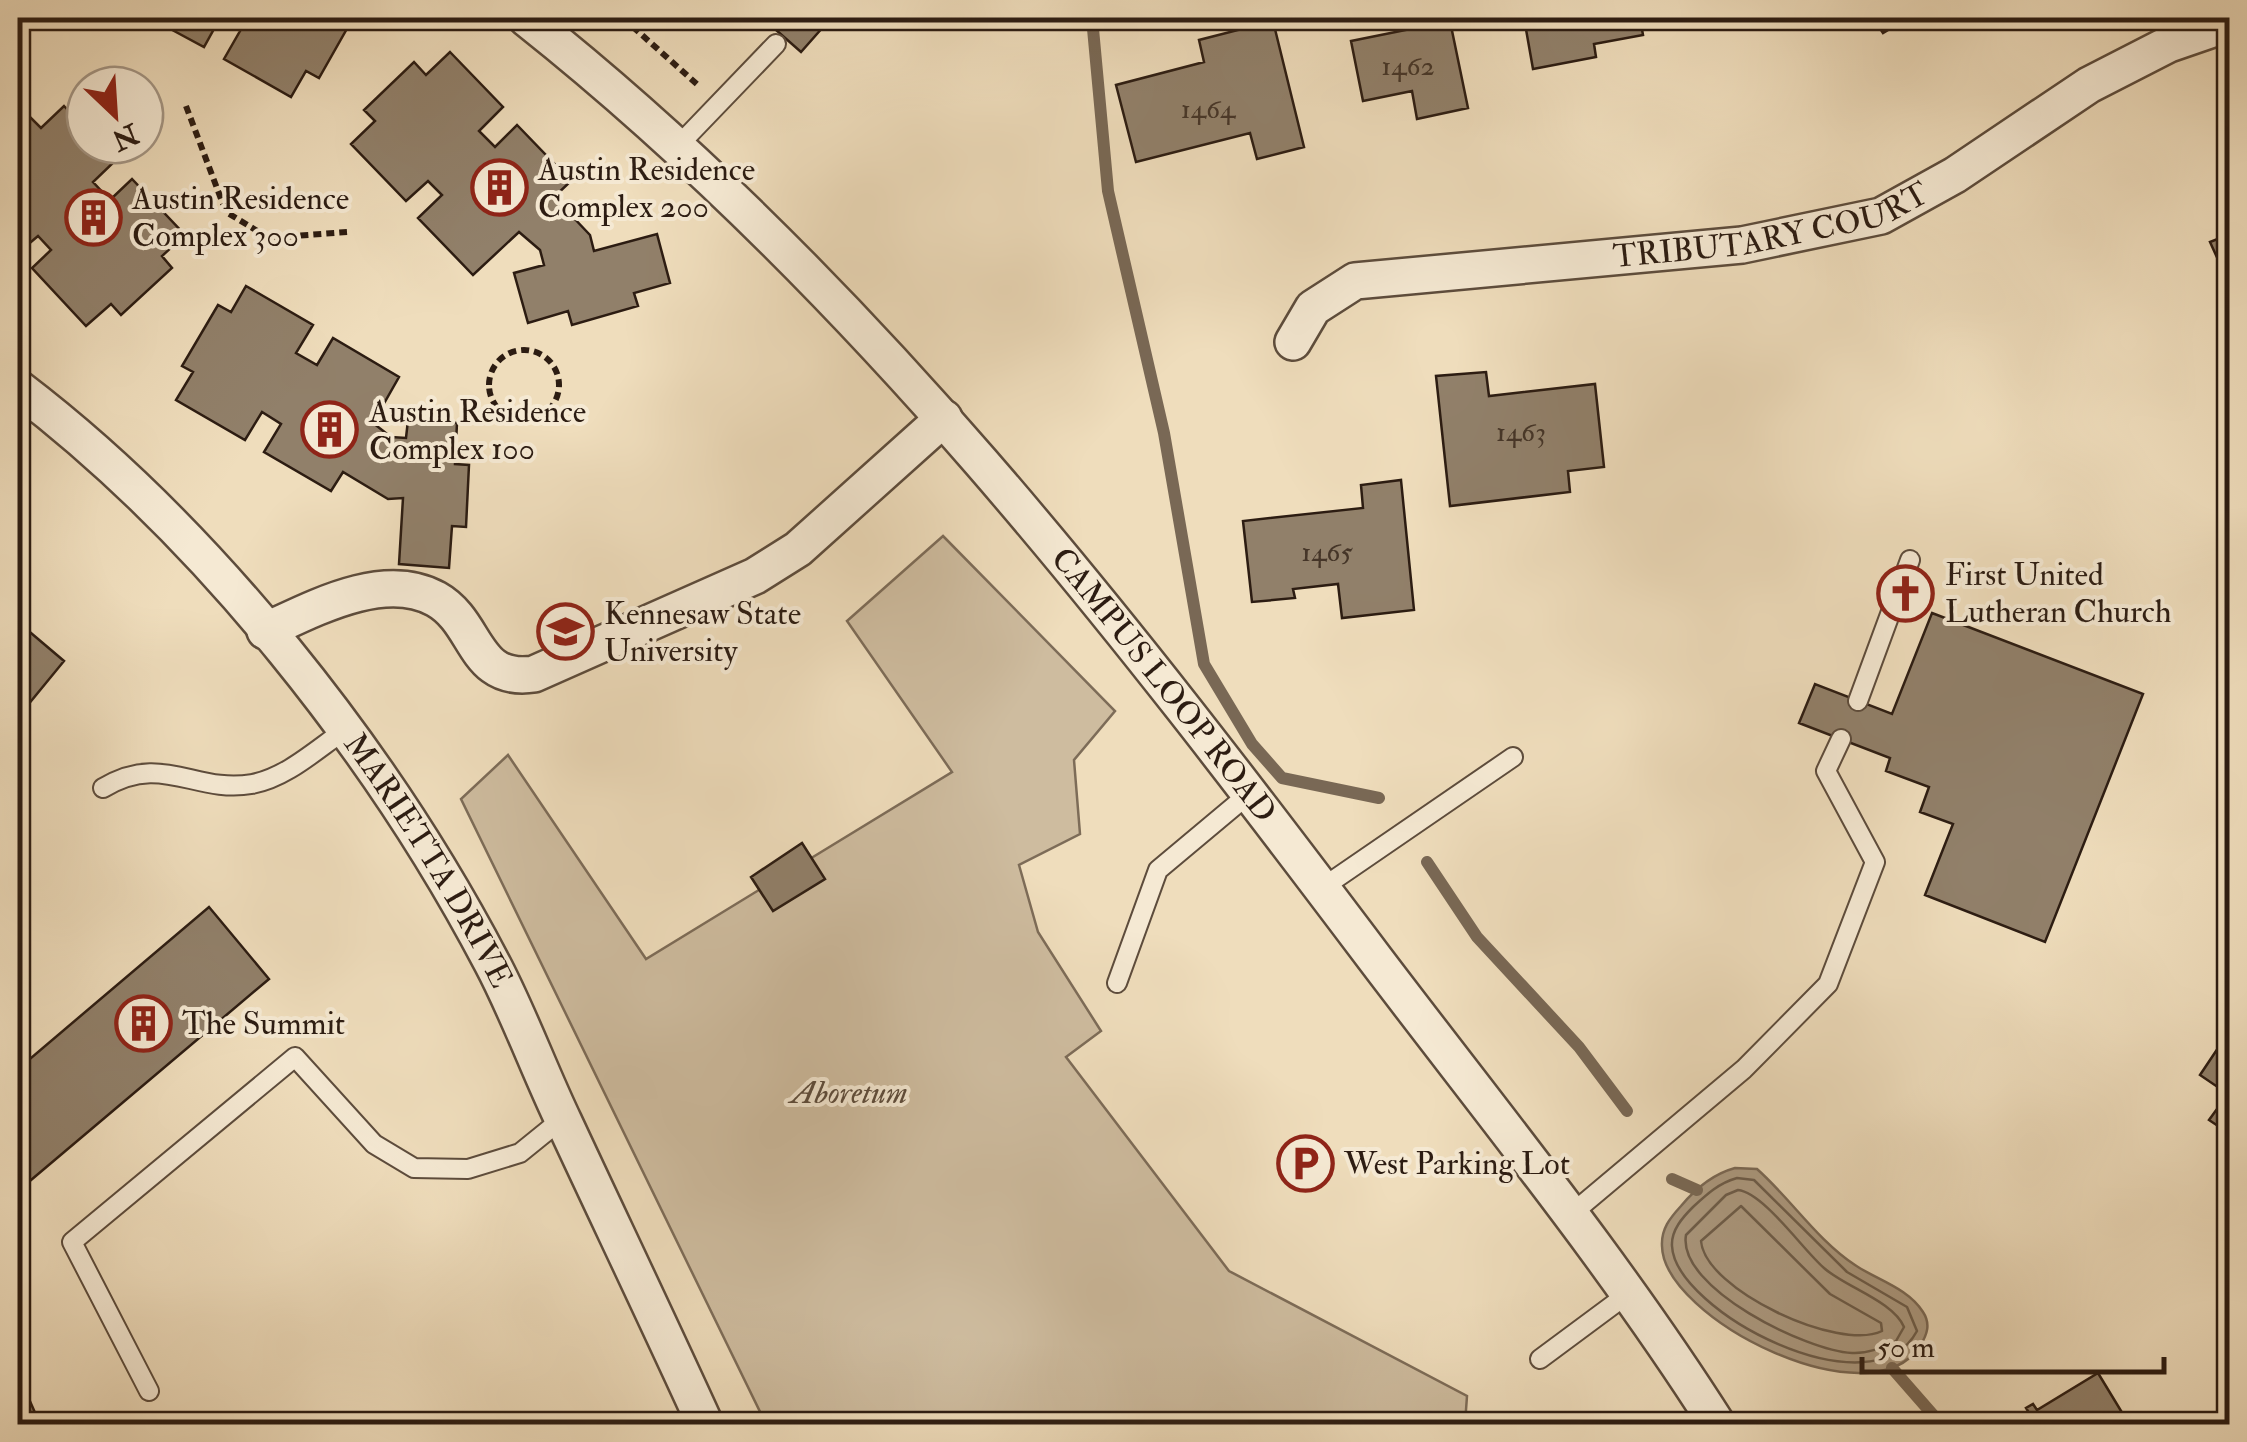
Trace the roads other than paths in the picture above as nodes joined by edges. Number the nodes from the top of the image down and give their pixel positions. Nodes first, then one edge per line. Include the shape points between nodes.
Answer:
1 (528, 18) edge
2 (2230, 23) edge
3 (776, 44) dead end
4 (676, 148) junction
5 (1293, 342) dead end
6 (24, 404) edge
7 (944, 418) junction
8 (1910, 560) dead end
9 (265, 631) junction
10 (1858, 701) dead end
11 (345, 730) junction
12 (1842, 739) dead end
13 (1513, 757) dead end
14 (103, 788) dead end
15 (1250, 793) junction
16 (1322, 888) junction
17 (1117, 982) dead end
18 (562, 1119) junction
19 (1569, 1216) junction
20 (1629, 1293) junction
21 (1540, 1358) dead end
22 (149, 1391) dead end
23 (705, 1424) edge
24 (1717, 1424) edge

1 - 4 street, CAMPUS LOOP ROAD
2 - 5 street, TRIBUTARY COURT via 2169,44 2089,85 1881,216 1742,245 1355,281 1314,308
3 - 4 lane
4 - 7 street, CAMPUS LOOP ROAD
6 - 9 street, MARIETTA DRIVE via 72,429
7 - 9 street via 798,550 755,576 534,674 497,672 437,600 402,589 337,601
7 - 15 street, CAMPUS LOOP ROAD
8 - 10 lane
9 - 11 street, MARIETTA DRIVE
11 - 14 lane via 260,782 227,785 150,770
11 - 18 street, MARIETTA DRIVE via 412,825 492,964
12 - 19 lane via 1826,771 1875,862 1828,984 1744,1069
13 - 16 lane
15 - 16 street, CAMPUS LOOP ROAD
15 - 17 lane via 1158,870
16 - 19 street, CAMPUS LOOP ROAD
18 - 22 lane via 520,1153 468,1169 414,1168 374,1144 295,1057 72,1242
18 - 23 street, MARIETTA DRIVE
19 - 20 street, CAMPUS LOOP ROAD
20 - 21 lane
20 - 24 street, CAMPUS LOOP ROAD

